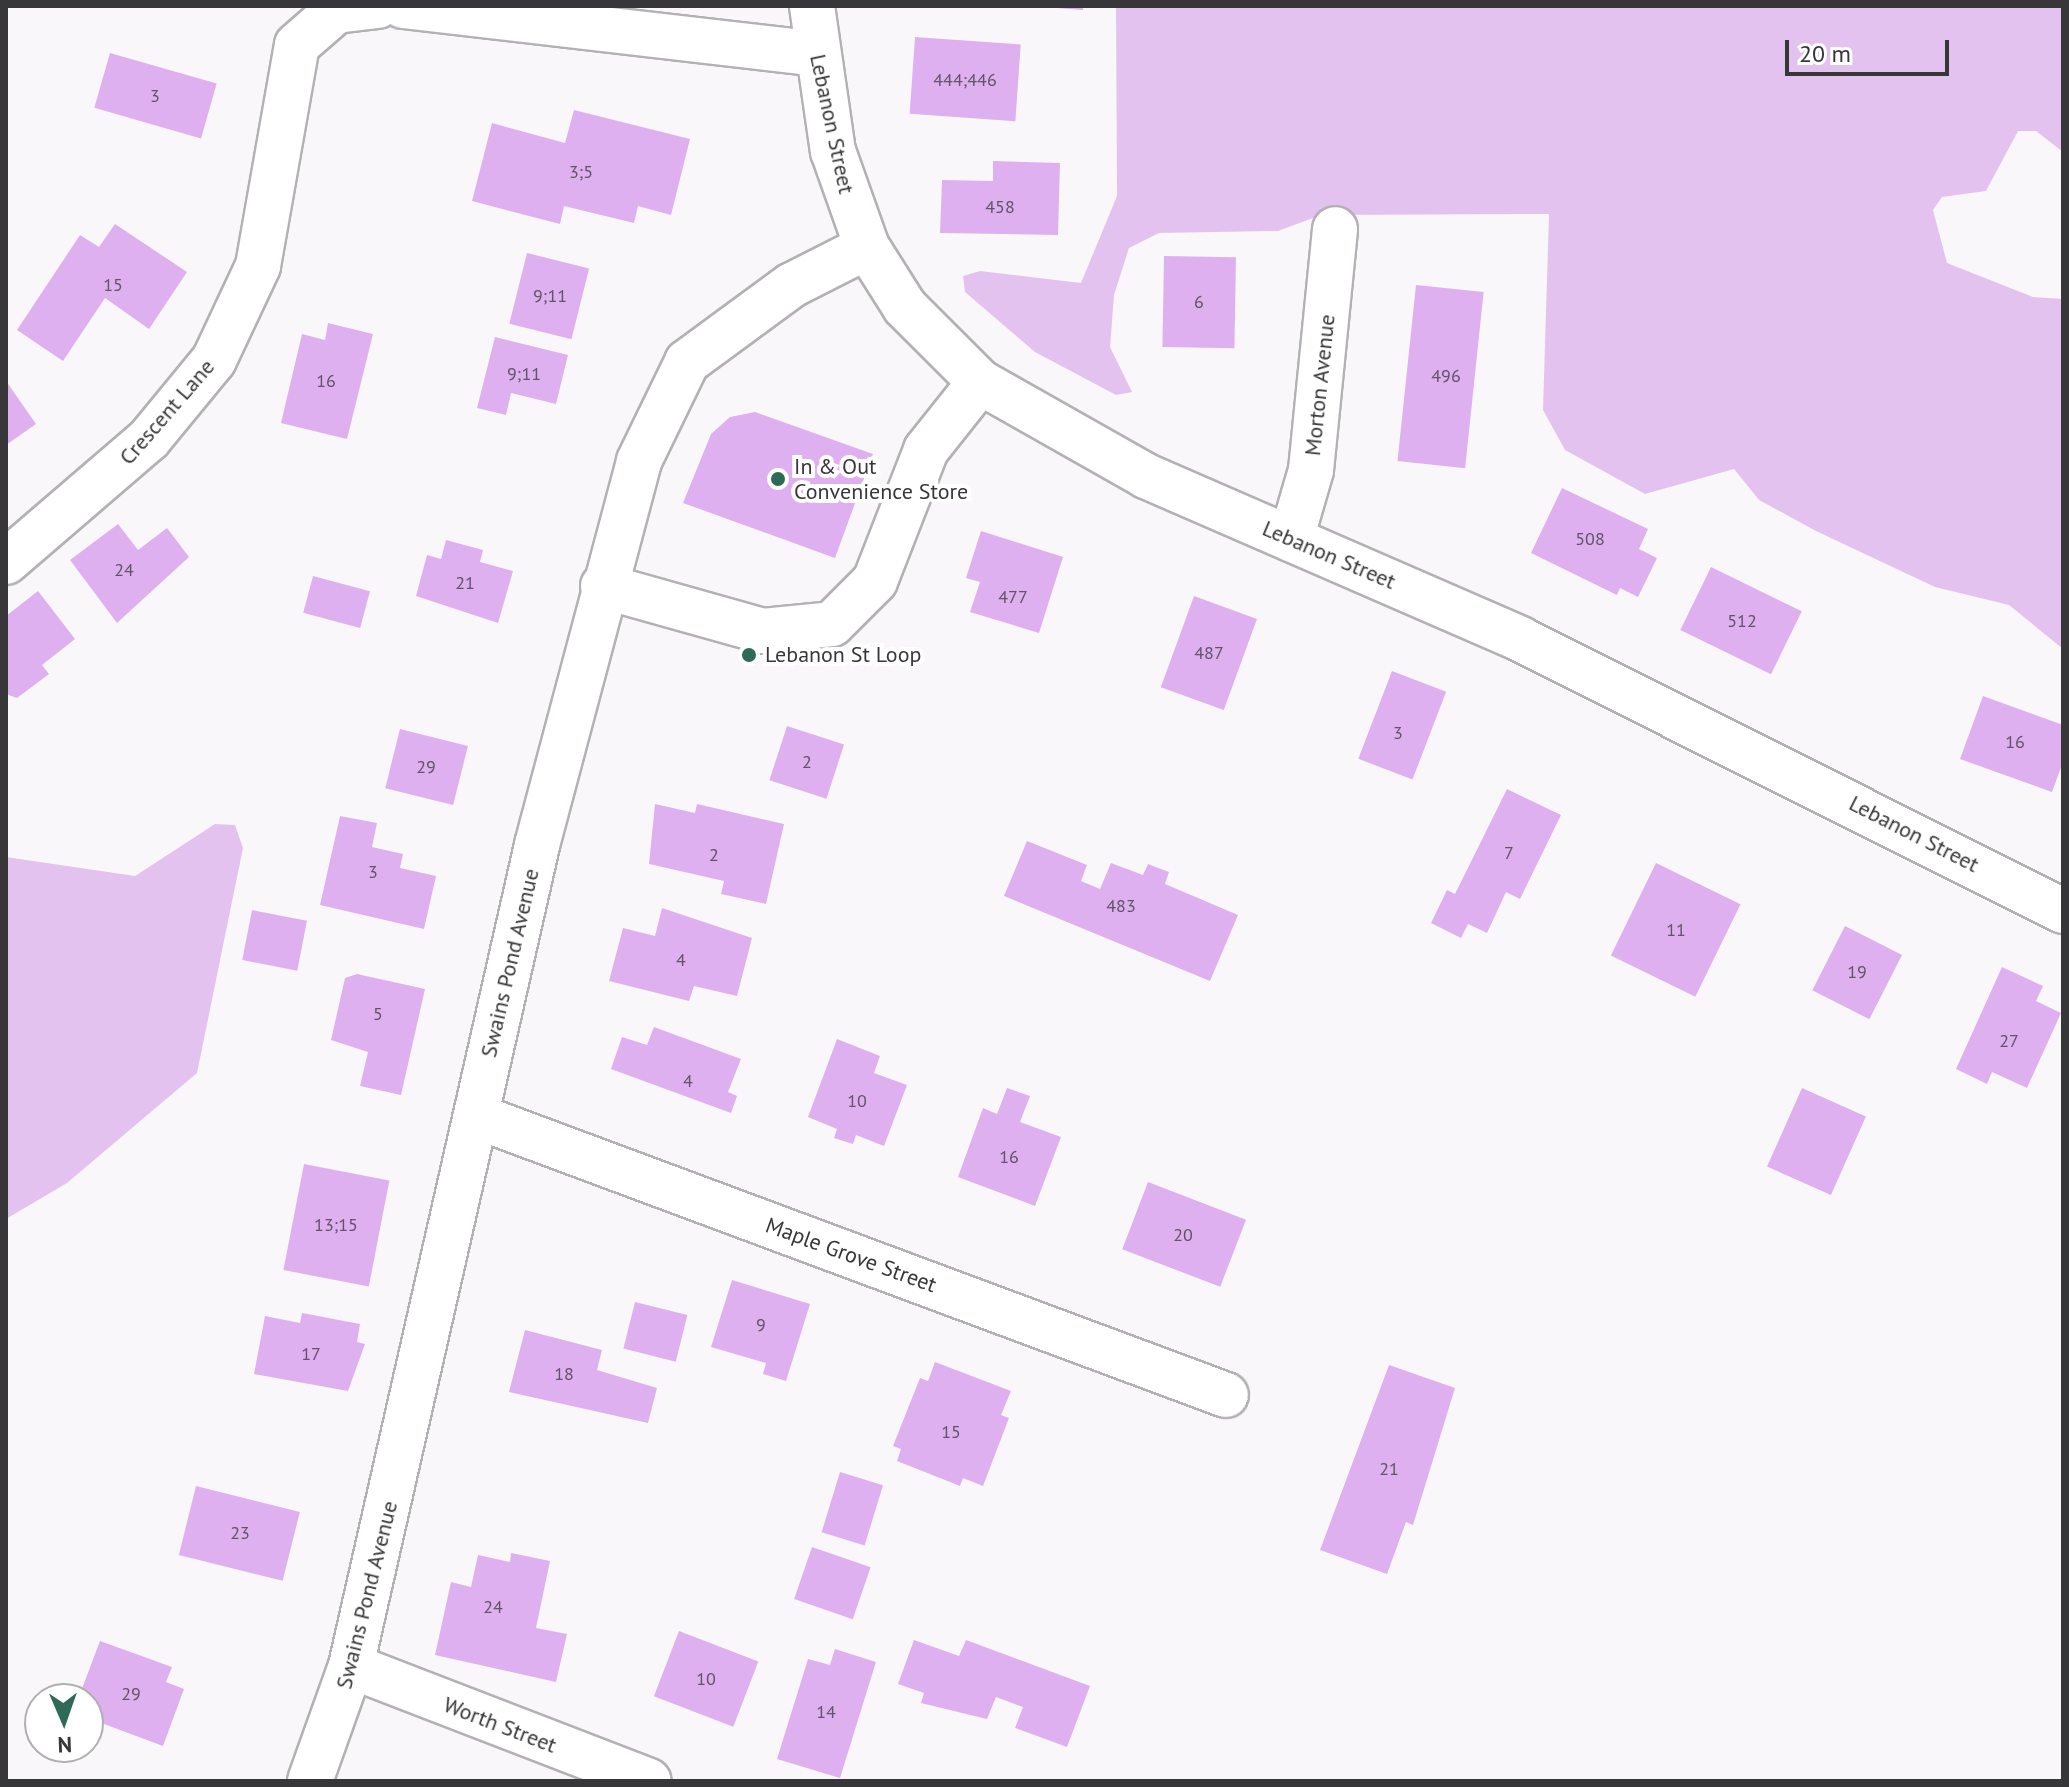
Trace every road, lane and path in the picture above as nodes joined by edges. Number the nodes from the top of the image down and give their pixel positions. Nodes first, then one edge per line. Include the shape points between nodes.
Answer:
1 (378, 6) edge
2 (403, 6) edge
3 (812, 6) edge
4 (815, 54) junction
5 (1335, 229) dead end
6 (867, 247) junction
7 (980, 382) junction
8 (1291, 539) junction
9 (6, 562) edge
10 (603, 586) junction
11 (2063, 911) edge
12 (476, 1116) junction
13 (1226, 1395) dead end
14 (351, 1666) junction
15 (310, 1781) edge
16 (649, 1781) edge

1 - 9 street, Crescent Lane via 336,11 305,34 284,90 265,240 228,338 149,439
2 - 4 street
3 - 4 street, Lebanon Street
4 - 6 street, Lebanon Street via 833,151
5 - 8 street, Morton Avenue via 1311,470
6 - 7 street, Lebanon Street via 905,307
6 - 10 street, Swains Pond Avenue via 792,285 687,362 639,461
7 - 8 street, Lebanon Street via 1076,442
7 - 10 street via 926,450 875,581 832,624 763,631
8 - 11 street, Lebanon Street via 1520,639
10 - 12 street, Swains Pond Avenue
12 - 13 street, Maple Grove Street
12 - 14 street, Swains Pond Avenue
14 - 15 street, Swains Pond Avenue
14 - 16 street, Worth Street

